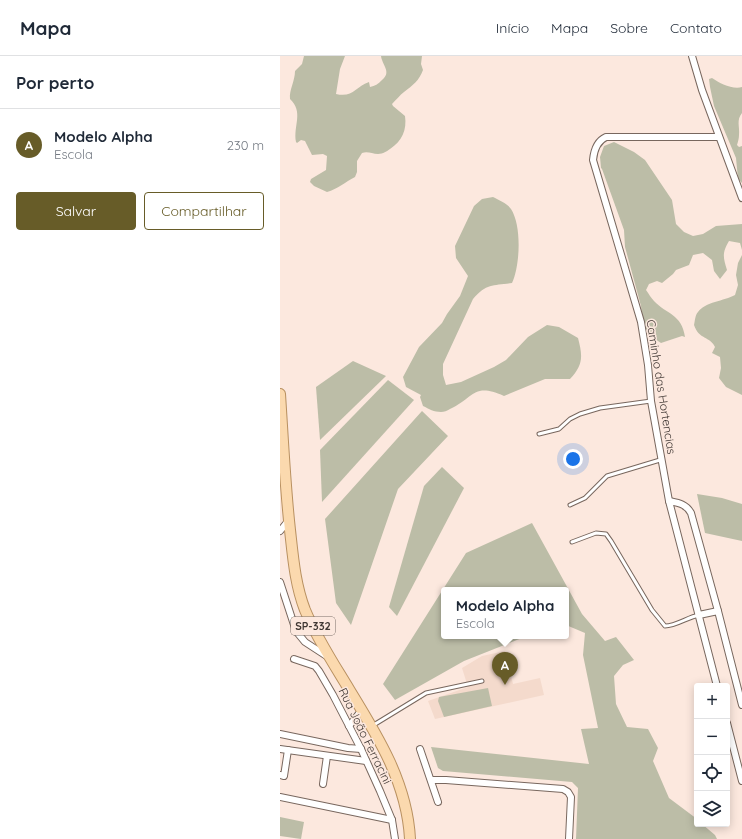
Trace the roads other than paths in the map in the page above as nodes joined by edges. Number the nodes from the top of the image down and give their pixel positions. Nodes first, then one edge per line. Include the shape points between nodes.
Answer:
1 (692, 56) edge
2 (719, 137) junction
3 (742, 198) edge
4 (280, 394) edge
5 (651, 401) junction
6 (539, 434) dead end
7 (660, 460) junction
8 (283, 479) edge
9 (669, 501) junction
10 (570, 505) dead end
11 (289, 519) junction
12 (280, 531) edge
13 (572, 542) dead end
14 (280, 582) edge
15 (718, 611) junction
16 (699, 615) junction
17 (329, 658) junction
18 (294, 659) dead end
19 (482, 681) dead end
20 (716, 683) edge
21 (742, 705) edge
22 (361, 711) junction
23 (349, 726) junction
24 (371, 727) junction
25 (280, 734) edge
26 (730, 735) edge
27 (280, 749) edge
28 (361, 749) junction
29 (420, 749) dead end
30 (288, 750) junction
31 (327, 756) junction
32 (366, 761) junction
33 (280, 775) edge
34 (432, 780) junction
35 (742, 781) edge
36 (323, 784) dead end
37 (280, 797) edge
38 (438, 802) dead end
39 (392, 820) junction
40 (395, 839) edge
41 (410, 839) edge
42 (569, 839) edge

1 - 2 street
2 - 3 street
2 - 5 street, Caminho das Hortencias via 606,137 595,147 595,168 640,322 648,364
4 - 8 main road, SP-332
5 - 6 lane via 600,408 575,417 559,429
5 - 7 street, Caminho das Hortencias
7 - 9 street, Caminho das Hortencias
7 - 10 lane via 608,476 585,498
8 - 11 main road, SP-332
9 - 15 street via 684,505 691,513
9 - 16 street, Caminho das Hortencias
11 - 12 street
11 - 17 main road, SP-332 via 298,587 310,620
13 - 16 lane via 596,533 606,534 652,610 665,626
14 - 17 street via 300,638
15 - 16 street
15 - 21 street
16 - 20 street, Caminho das Hortencias
17 - 22 main road, SP-332
18 - 23 street, Rua João Ferracini via 315,666
19 - 24 lane via 426,693
22 - 23 street
22 - 24 main road, SP-332
23 - 28 street, Rua João Ferracini
24 - 41 main road, SP-332 via 394,769 401,788
25 - 28 street
26 - 35 street
27 - 30 street
28 - 32 street, Rua João Ferracini
29 - 34 street
30 - 31 street
30 - 33 street via 284,776
31 - 32 street
31 - 36 street
32 - 39 street, Rua João Ferracini
34 - 38 street
34 - 42 street via 564,789 571,797
37 - 39 street
39 - 40 street, Rua João Ferracini

